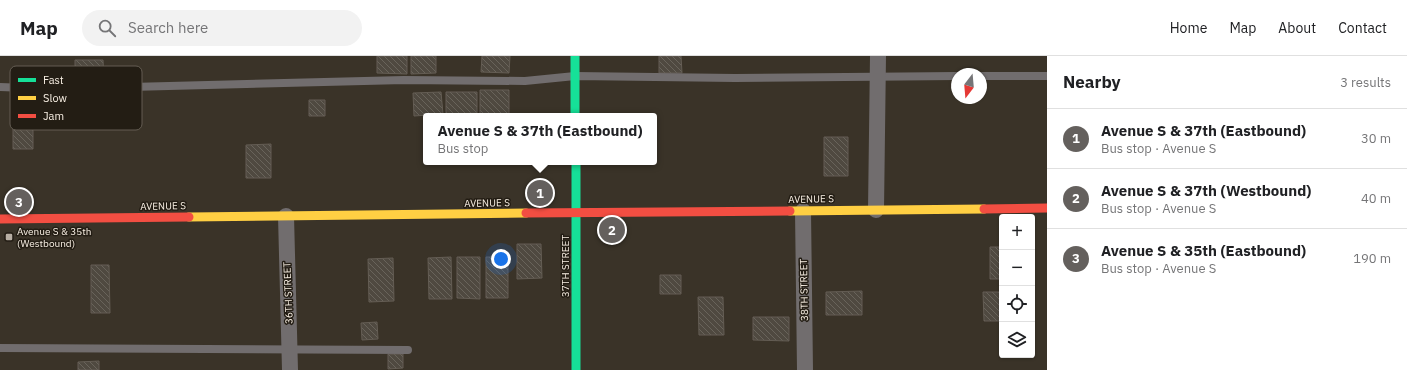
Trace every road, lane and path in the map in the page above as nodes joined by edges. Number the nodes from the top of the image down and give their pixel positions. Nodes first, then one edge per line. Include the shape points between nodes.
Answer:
1 (575, 56) edge
2 (878, 56) edge
3 (575, 76) junction
4 (951, 76) edge
5 (987, 76) edge
6 (1047, 76) edge
7 (878, 77) junction
8 (0, 87) edge
9 (10, 87) edge
10 (142, 87) edge
11 (575, 113) edge
12 (576, 165) edge
13 (1047, 208) edge
14 (803, 210) junction
15 (876, 210) junction
16 (576, 212) junction
17 (286, 216) junction
18 (0, 219) edge
19 (0, 348) edge
20 (290, 350) junction
21 (408, 350) dead end
22 (290, 370) edge
23 (576, 370) edge
24 (805, 370) edge

1 - 3 main road
2 - 7 street
3 - 7 lane
3 - 10 lane via 524,80 404,80
3 - 11 main road
4 - 7 lane
5 - 6 lane
7 - 15 street
8 - 9 lane
12 - 16 main road, 37TH STREET
13 - 15 main road, AVENUE S
14 - 15 main road, AVENUE S
14 - 16 main road, AVENUE S
14 - 24 street, 38TH STREET
16 - 17 main road, AVENUE S
16 - 23 main road, 37TH STREET
17 - 18 main road, AVENUE S
17 - 20 street, 36TH STREET
19 - 20 lane
20 - 21 lane
20 - 22 street, 36TH STREET

